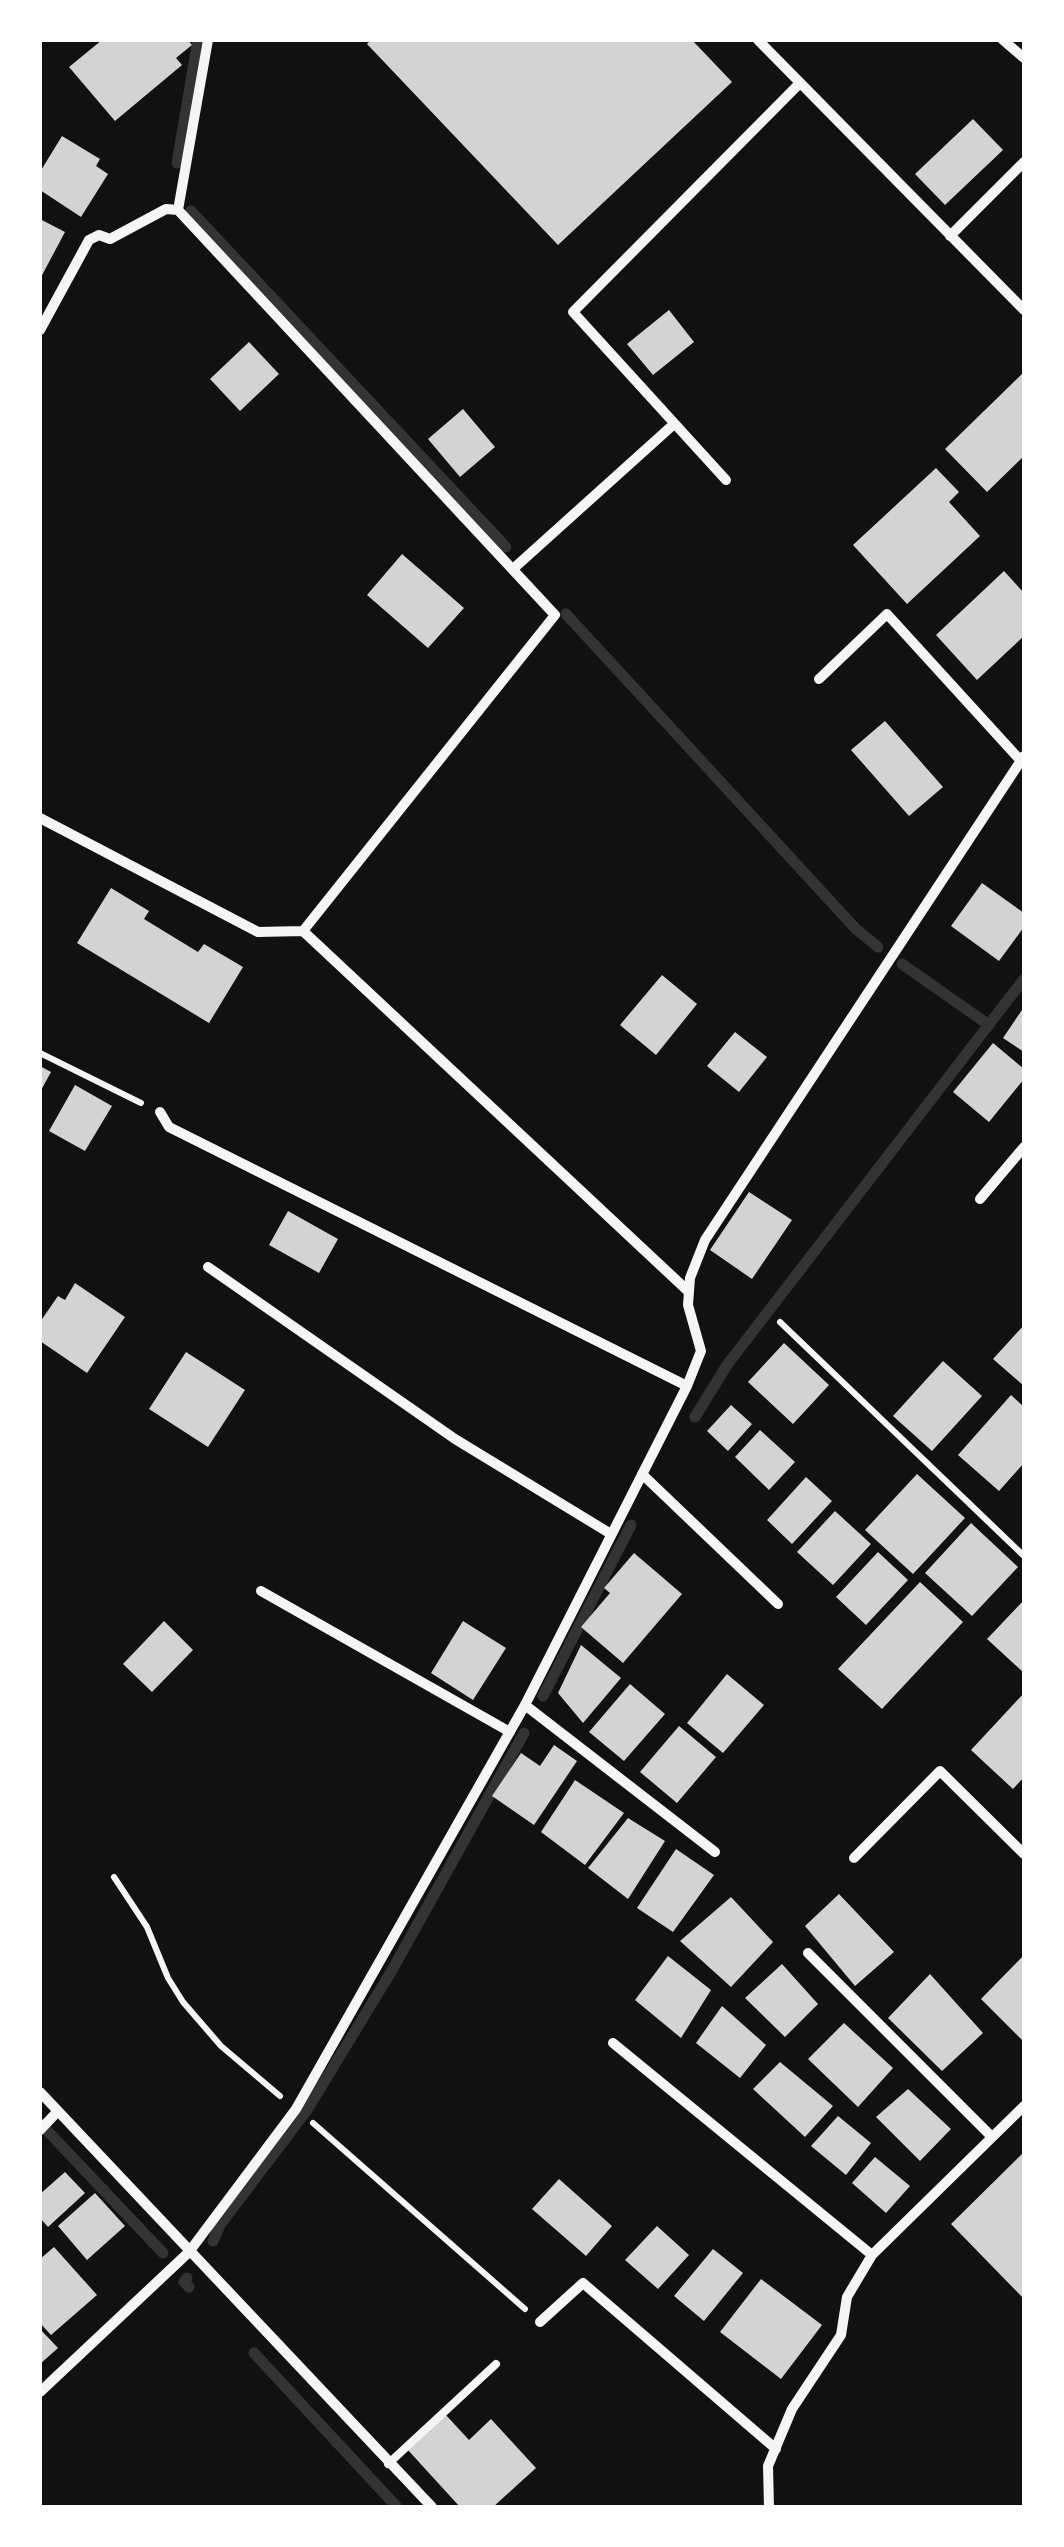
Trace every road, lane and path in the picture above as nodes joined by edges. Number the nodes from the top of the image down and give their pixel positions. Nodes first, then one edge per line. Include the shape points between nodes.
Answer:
1 (208, 40) edge
2 (758, 40) edge
3 (1003, 40) edge
4 (1024, 58) edge
5 (799, 84) junction
6 (1024, 162) edge
7 (178, 210) junction
8 (950, 236) junction
9 (1024, 310) edge
10 (40, 330) edge
11 (674, 424) junction
12 (726, 480) dead end
13 (512, 570) junction
14 (819, 679) dead end
15 (1022, 758) edge
16 (40, 818) edge
17 (303, 932) junction
18 (40, 1053) edge
19 (160, 1112) joint
20 (1024, 1147) edge
21 (980, 1199) dead end
22 (208, 1267) dead end
23 (689, 1292) junction
24 (780, 1322) dead end
25 (687, 1386) junction
26 (642, 1474) junction
27 (611, 1534) junction
28 (1024, 1556) edge
29 (261, 1591) dead end
30 (778, 1604) dead end
31 (524, 1705) junction
32 (510, 1732) junction
33 (715, 1852) dead end
34 (1024, 1854) edge
35 (854, 1858) dead end
36 (114, 1877) dead end
37 (808, 1953) dead end
38 (612, 2043) dead end
39 (40, 2092) edge
40 (1024, 2106) edge
41 (296, 2109) junction
42 (54, 2116) junction
43 (306, 2118) dead end
44 (40, 2130) edge
45 (992, 2137) junction
46 (189, 2252) junction
47 (872, 2255) junction
48 (540, 2322) joint
49 (496, 2364) dead end
50 (40, 2392) edge
51 (776, 2448) junction
52 (388, 2464) junction
53 (429, 2506) edge
54 (769, 2507) edge

1 - 7 street
2 - 5 street
3 - 4 street
5 - 8 street
5 - 11 street via 573,312
6 - 8 street
7 - 10 street via 166,209 110,239 89,240
7 - 13 street
8 - 9 street
11 - 12 street
11 - 13 street
13 - 17 street via 555,616
14 - 15 street via 887,614
15 - 23 street via 706,1240
16 - 17 street via 258,932
17 - 23 street
18 - 19 path
19 - 25 street via 170,1128
20 - 21 street
22 - 27 street via 455,1439
23 - 25 street via 701,1351
24 - 28 path
25 - 26 street
26 - 27 street
26 - 30 street
27 - 31 street
29 - 32 street
31 - 32 street
31 - 33 street
32 - 41 street
34 - 35 street via 940,1771
36 - 41 path via 147,1926 183,2002 221,2046
37 - 45 street
38 - 47 street
39 - 42 street
40 - 45 street
41 - 46 street
42 - 44 street
42 - 46 street
43 - 48 path
45 - 47 street
46 - 50 street
46 - 52 street
47 - 51 street via 847,2296 841,2334 809,2380
48 - 51 street via 583,2283
49 - 52 lane
51 - 54 street via 768,2466
52 - 53 street

